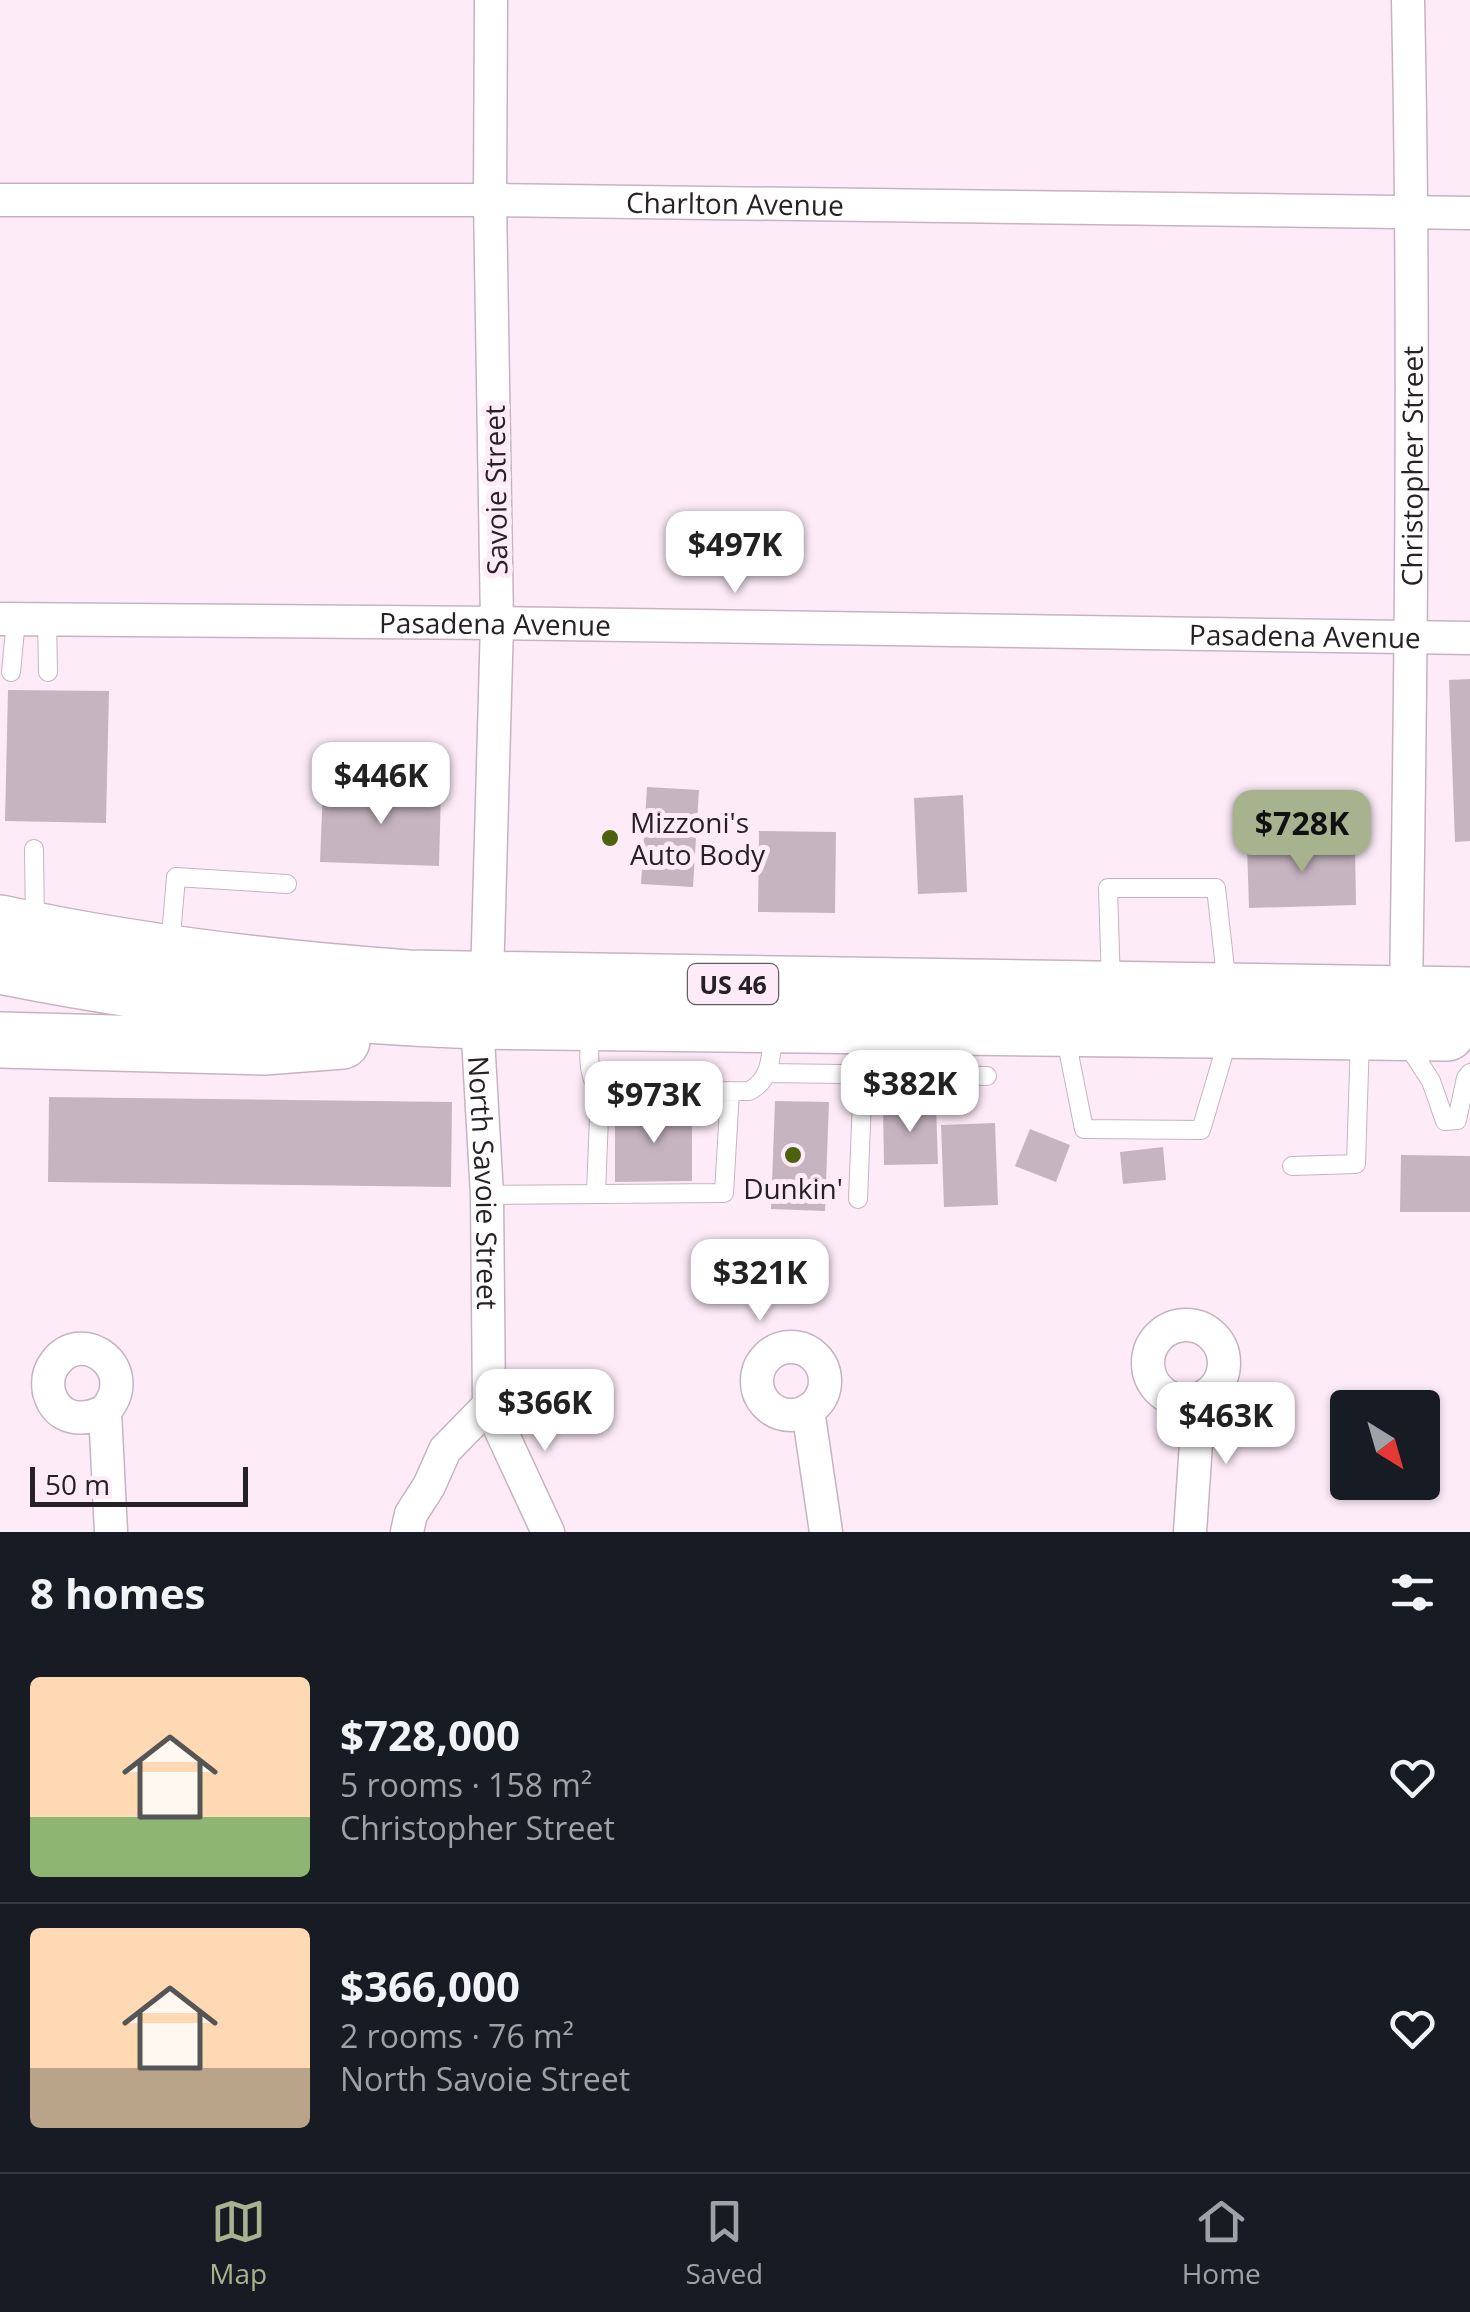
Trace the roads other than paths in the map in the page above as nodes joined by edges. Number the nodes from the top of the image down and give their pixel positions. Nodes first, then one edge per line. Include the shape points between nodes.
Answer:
1 (491, 0) edge
2 (1408, 0) edge
3 (0, 200) edge
4 (490, 200) junction
5 (1470, 212) edge
6 (1412, 213) junction
7 (21, 619) edge
8 (497, 624) junction
9 (1411, 638) junction
10 (1470, 638) edge
11 (10, 672) dead end
12 (48, 672) dead end
13 (34, 848) dead end
14 (287, 884) dead end
15 (12, 940) edge
16 (170, 954) junction
17 (1112, 990) junction
18 (1470, 995) edge
19 (482, 1000) junction
20 (1229, 1011) junction
21 (1389, 1020) junction
22 (590, 1022) junction
23 (1064, 1028) junction
24 (1470, 1033) edge
25 (0, 1040) edge
26 (771, 1049) junction
27 (1470, 1073) edge
28 (863, 1075) junction
29 (987, 1076) dead end
30 (730, 1091) junction
31 (600, 1092) junction
32 (1292, 1166) dead end
33 (596, 1193) junction
34 (487, 1194) junction
35 (858, 1200) dead end
36 (1199, 1399) dead end
37 (489, 1405) junction
38 (105, 1410) dead end
39 (808, 1410) dead end
40 (111, 1532) edge
41 (407, 1532) edge
42 (548, 1532) edge
43 (826, 1532) edge
44 (1190, 1532) edge

1 - 4 street, Savoie Street
2 - 6 street, Christopher Street
3 - 4 street, Charlton Avenue
4 - 6 street, Charlton Avenue
4 - 8 street, Savoie Street
5 - 6 street, Charlton Avenue
6 - 9 street, Christopher Street
7 - 8 street, Pasadena Avenue
7 - 11 lane
7 - 12 lane
8 - 9 street, Pasadena Avenue
8 - 19 street, Savoie Street
9 - 10 street, Pasadena Avenue
9 - 21 street, Christopher Street
13 - 15 lane via 33,890
14 - 16 lane via 176,877
15 - 16 highway, US 46
15 - 19 highway, US 46 via 161,995 391,1018
16 - 19 highway, US 46 via 346,974
17 - 19 highway, US 46
17 - 20 highway, US 46
17 - 20 lane via 1108,888 1216,888
18 - 21 highway, US 46
19 - 22 highway, US 46
19 - 25 highway via 321,1044
19 - 34 street, North Savoie Street
20 - 21 highway, US 46
20 - 23 highway, US 46
20 - 23 lane via 1201,1130 1084,1129
21 - 24 highway, US 46
21 - 27 lane via 1431,1082 1444,1121 1457,1120
21 - 32 lane via 1356,1164
22 - 26 highway, US 46
22 - 31 lane via 589,1069
23 - 26 highway, US 46
26 - 28 lane
26 - 30 lane via 761,1086
28 - 29 lane
28 - 35 lane
30 - 31 lane
30 - 33 lane via 724,1193
31 - 33 lane
33 - 34 lane
34 - 37 street, North Savoie Street
36 - 44 street
37 - 41 street via 445,1450
37 - 42 street, North Savoie Street
38 - 40 street
39 - 43 street

